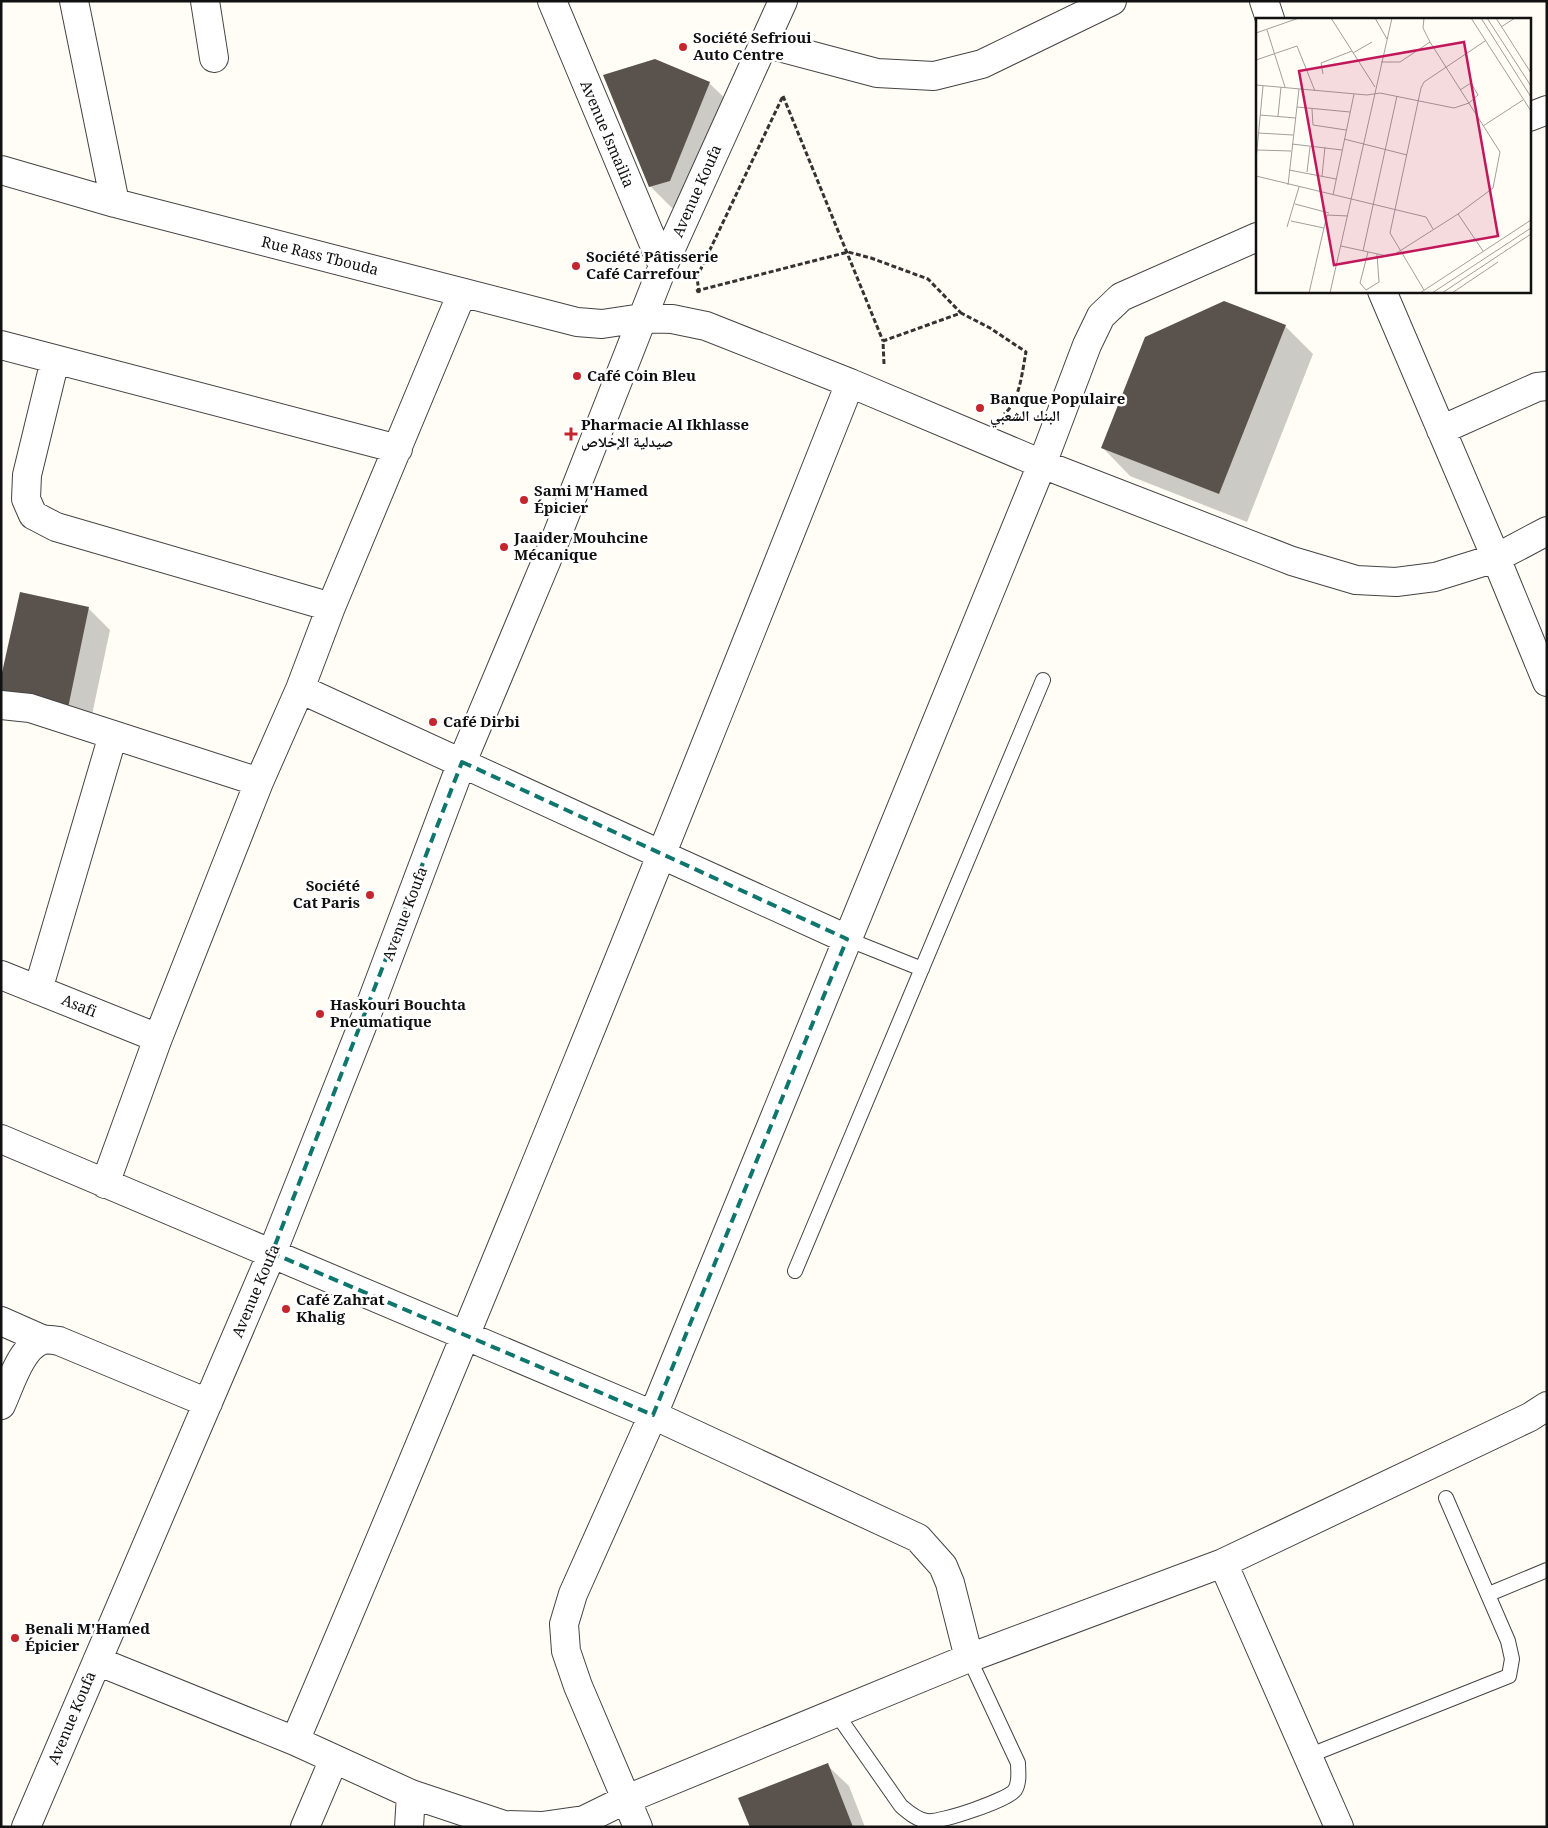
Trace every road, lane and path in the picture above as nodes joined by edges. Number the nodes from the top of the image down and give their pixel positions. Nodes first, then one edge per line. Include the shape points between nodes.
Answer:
1 (74, 1) edge
2 (205, 1) edge
3 (552, 1) edge
4 (783, 1) edge
5 (1112, 1) edge
6 (1264, 1) edge
7 (1270, 18) edge
8 (764, 43) junction
9 (214, 58) dead end
10 (1547, 110) edge
11 (1530, 117) edge
12 (1, 170) edge
13 (115, 203) junction
14 (1256, 237) edge
15 (848, 252) junction
16 (663, 266) junction
17 (698, 290) junction
18 (1382, 292) edge
19 (462, 293) junction
20 (701, 296) dead end
21 (961, 313) junction
22 (642, 318) junction
23 (672, 319) junction
24 (883, 342) junction
25 (1, 345) edge
26 (56, 360) junction
27 (884, 372) dead end
28 (850, 383) junction
29 (1547, 386) edge
30 (998, 419) dead end
31 (1441, 430) junction
32 (398, 449) junction
33 (1042, 464) junction
34 (1547, 531) edge
35 (1496, 558) junction
36 (331, 607) junction
37 (1043, 680) dead end
38 (1547, 682) edge
39 (300, 689) junction
40 (1, 706) edge
41 (113, 735) junction
42 (462, 762) junction
43 (259, 782) junction
44 (662, 856) junction
45 (847, 939) junction
46 (922, 969) junction
47 (1, 975) edge
48 (38, 990) junction
49 (158, 1038) junction
50 (1, 1139) edge
51 (105, 1184) junction
52 (272, 1254) junction
53 (795, 1270) dead end
54 (1, 1321) edge
55 (465, 1335) junction
56 (44, 1340) junction
57 (208, 1402) junction
58 (1, 1405) edge
59 (1547, 1406) edge
60 (653, 1415) junction
61 (1446, 1498) dead end
62 (1222, 1563) junction
63 (1547, 1570) edge
64 (1488, 1594) junction
65 (969, 1658) junction
66 (96, 1661) junction
67 (836, 1713) junction
68 (296, 1741) junction
69 (1308, 1756) junction
70 (334, 1759) junction
71 (411, 1794) junction
72 (627, 1799) junction
73 (26, 1827) edge
74 (305, 1827) edge
75 (409, 1827) edge
76 (638, 1827) edge
77 (1338, 1827) edge

1 - 13 street
2 - 9 street
3 - 16 street, Avenue Ismailia
4 - 8 street, Avenue Koufa
5 - 8 street via 982,64 934,76 877,73
6 - 7 street
8 - 16 street, Avenue Koufa
10 - 11 street
12 - 13 street, Rue Rass Tbouda
13 - 19 street, Rue Rass Tbouda
14 - 33 street via 1121,297 1101,316
15 - 17 path
15 - 17 path via 783,96 697,277
15 - 21 path via 928,279
15 - 24 path
16 - 22 street, Avenue Koufa
17 - 20 path
17 - 23 path via 679,306
18 - 31 street
19 - 22 street, Rue Rass Tbouda via 577,322 602,324
19 - 32 street
21 - 24 path
21 - 30 path via 1026,352 1016,396 1008,411
22 - 23 street, Rue Rass Tbouda
22 - 42 street, Avenue Koufa via 556,538
23 - 28 street, Rue Rass Tbouda via 706,326
24 - 27 path
25 - 26 street
26 - 32 street
26 - 36 street via 28,475 26,499 33,515 56,527
28 - 33 street, Rue Rass Tbouda
28 - 44 street
29 - 31 street via 1537,387
31 - 35 street
32 - 36 street
33 - 35 street, Rue Rass Tbouda via 1292,561 1356,580 1396,582 1435,577
33 - 45 street
34 - 35 street, Rue Rass Tbouda
35 - 38 street
36 - 39 street
37 - 46 lane
39 - 42 street
39 - 43 street
40 - 41 street via 30,708
41 - 43 street
41 - 48 street
42 - 44 street
42 - 52 street, Avenue Koufa
43 - 49 street
44 - 45 street
44 - 55 street
45 - 46 lane
45 - 60 street
46 - 53 lane
47 - 48 street, Asafi
48 - 49 street, Asafi
49 - 51 street
50 - 51 street
51 - 52 street
52 - 55 street
52 - 57 street, Avenue Koufa
54 - 56 street
55 - 60 street
55 - 68 street
56 - 57 street via 59,1341
56 - 58 street via 25,1354
57 - 66 street, Avenue Koufa
59 - 62 street via 1530,1417
60 - 65 street via 918,1538 943,1566
60 - 72 street via 573,1594 564,1624 566,1651 578,1686
61 - 64 lane
62 - 65 street
62 - 69 street
63 - 64 lane
64 - 69 lane via 1508,1641 1512,1659 1509,1676
65 - 67 street
65 - 67 lane via 1018,1763 1014,1790 1005,1798 943,1820 928,1822 912,1815 901,1806
66 - 68 street
66 - 73 street, Avenue Koufa
67 - 72 street
68 - 70 street
69 - 77 street
70 - 71 street
70 - 74 street
71 - 72 street via 504,1825 542,1826 584,1820
71 - 75 street
72 - 76 street

